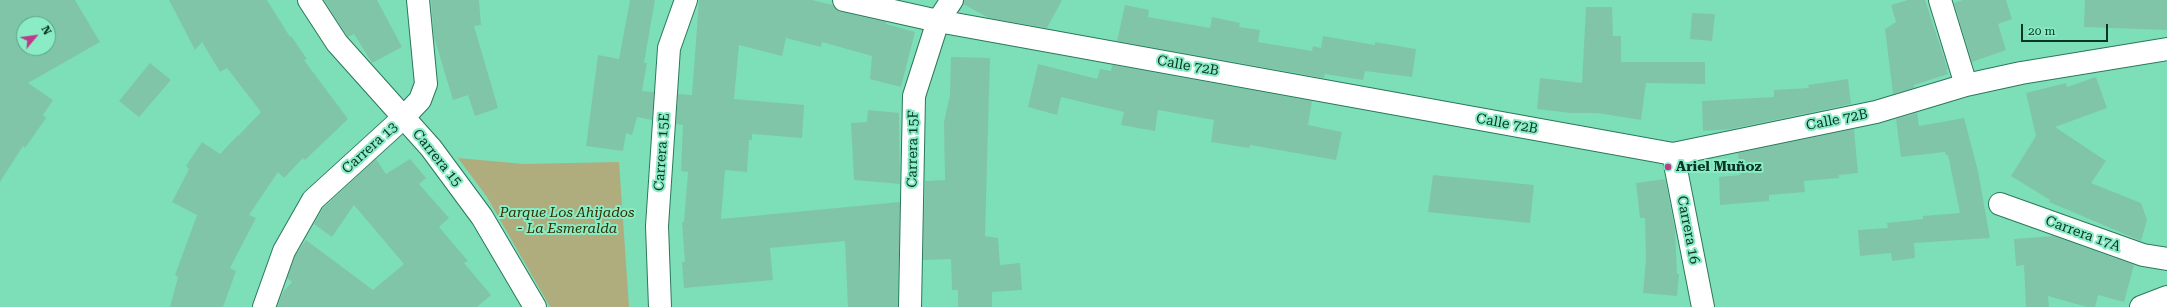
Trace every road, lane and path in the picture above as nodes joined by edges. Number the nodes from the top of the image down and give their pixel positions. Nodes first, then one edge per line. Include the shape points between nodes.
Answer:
1 (309, 0) edge
2 (418, 0) edge
3 (686, 0) edge
4 (844, 0) edge
5 (952, 0) edge
6 (1940, 0) edge
7 (938, 21) junction
8 (2167, 49) edge
9 (1966, 85) junction
10 (403, 118) junction
11 (1673, 154) junction
12 (2000, 204) dead end
13 (2167, 259) edge
14 (2167, 298) edge
15 (264, 307) edge
16 (535, 307) edge
17 (660, 307) edge
18 (910, 307) edge
19 (1703, 307) edge
20 (2141, 307) edge

1 - 10 street, Carrera 13 via 337,43
2 - 10 street, Carrera 15 via 426,84 420,100
3 - 17 street, Carrera 15E via 669,48 657,226
4 - 7 street, Calle 72B
5 - 7 street, Carrera 15F
6 - 9 street
7 - 11 street, Calle 72B
7 - 18 street, Carrera 15F via 914,96
8 - 9 street, Calle 72B via 2021,73
9 - 11 street, Calle 72B via 1876,112
10 - 15 street, Carrera 13 via 313,200 284,251
10 - 16 street, Carrera 15 via 432,148 482,217
11 - 19 street, Carrera 16
12 - 13 street, Carrera 17A via 2143,255
14 - 20 street

